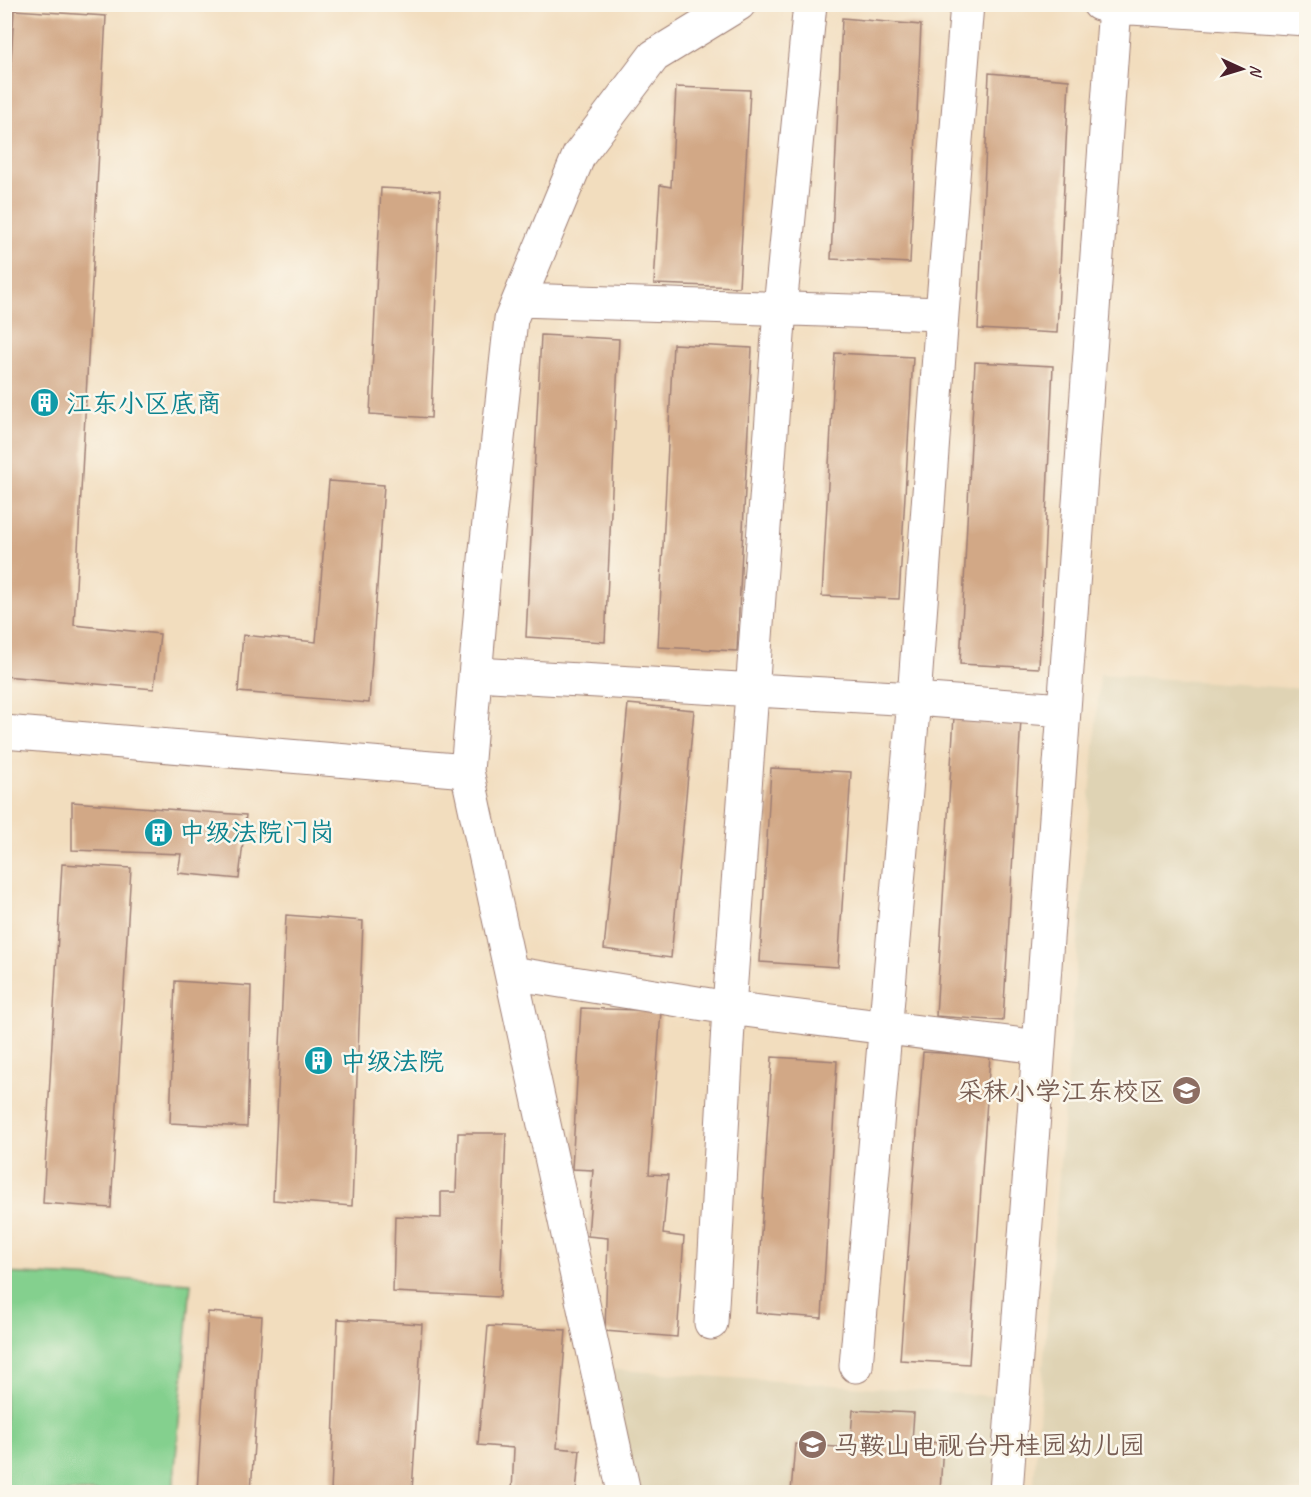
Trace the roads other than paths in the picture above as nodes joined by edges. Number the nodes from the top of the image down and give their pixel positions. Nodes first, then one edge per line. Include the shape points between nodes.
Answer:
1 (739, 4) edge
2 (810, 4) edge
3 (967, 4) edge
4 (1107, 6) edge
5 (1306, 19) edge
6 (519, 300) junction
7 (780, 308) junction
8 (942, 314) junction
9 (475, 674) junction
10 (752, 689) junction
11 (914, 699) junction
12 (1064, 710) junction
13 (4, 732) edge
14 (467, 771) junction
15 (511, 973) junction
16 (729, 1008) junction
17 (1039, 1047) junction
18 (711, 1323) dead end
19 (856, 1366) dead end
20 (624, 1492) edge
21 (1006, 1492) edge

1 - 6 street via 654,56 579,155
2 - 7 street
3 - 8 street
4 - 5 street
4 - 12 street
6 - 7 street
6 - 9 street via 511,319
7 - 8 street
7 - 10 street
8 - 11 street
9 - 10 street
9 - 14 street
10 - 11 street
10 - 16 street
11 - 12 street
11 - 19 street
12 - 17 street
13 - 14 street
14 - 15 street
15 - 16 street
15 - 20 street
16 - 17 street
16 - 18 street
17 - 21 street

